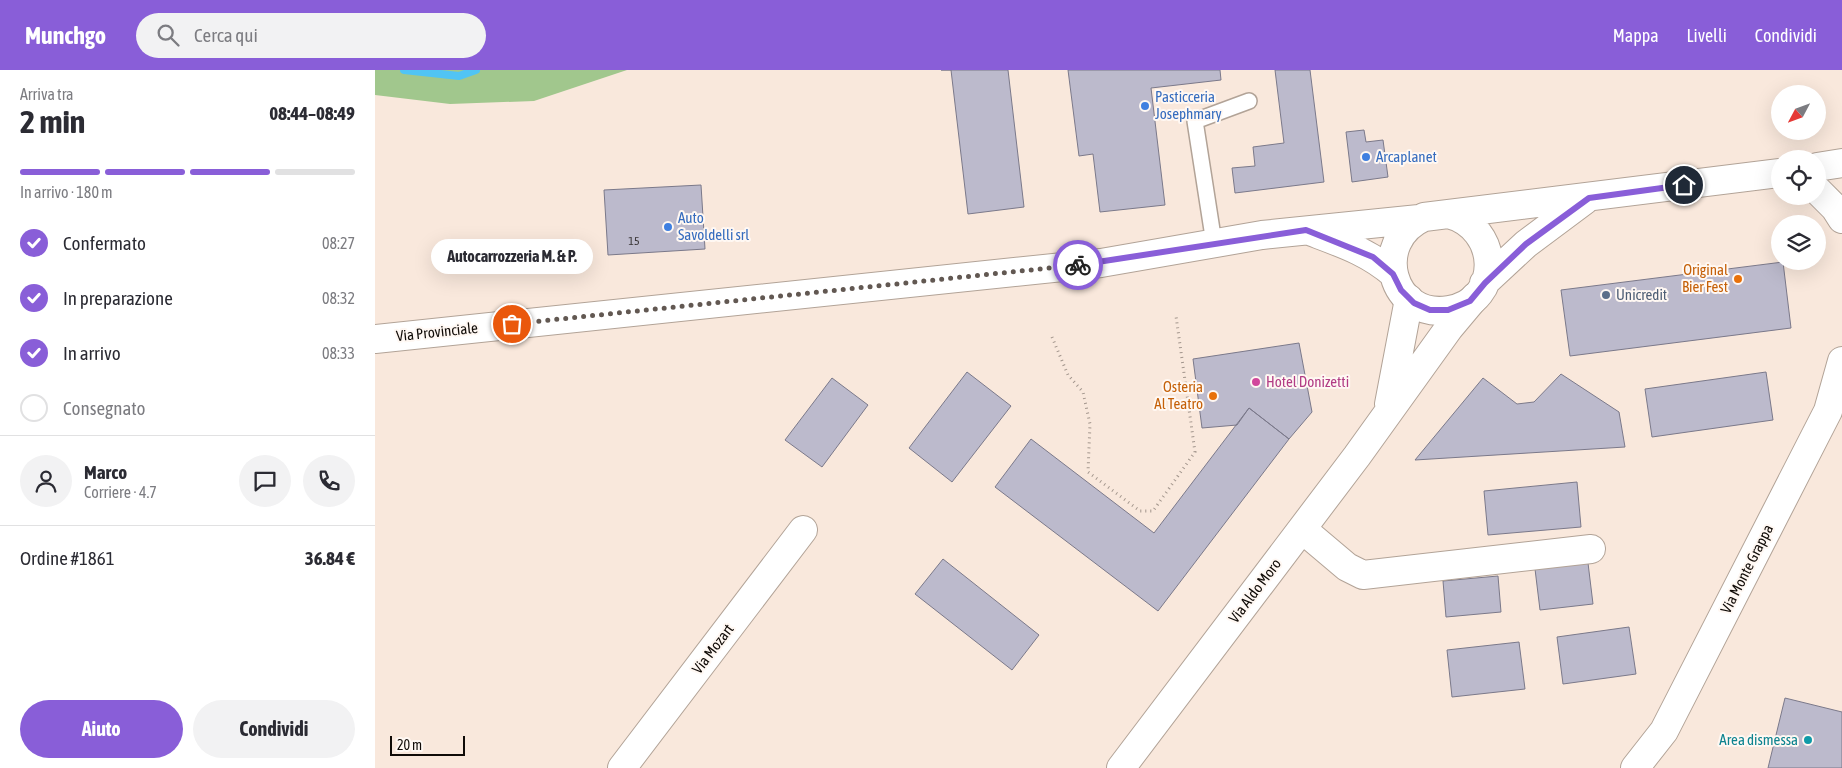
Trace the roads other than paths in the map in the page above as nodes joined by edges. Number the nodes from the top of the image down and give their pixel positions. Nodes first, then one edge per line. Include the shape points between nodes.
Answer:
1 (1249, 101) dead end
2 (1842, 163) edge
3 (1826, 166) edge
4 (1771, 174) edge
5 (1589, 198) junction
6 (1826, 199) edge
7 (1448, 214) junction
8 (1842, 218) edge
9 (1419, 219) junction
10 (1306, 230) junction
11 (1214, 243) junction
12 (1393, 274) junction
13 (1480, 290) junction
14 (1409, 299) junction
15 (375, 339) edge
16 (1842, 361) edge
17 (1388, 413) junction
18 (1302, 529) junction
19 (803, 530) dead end
20 (1591, 549) dead end
21 (622, 768) edge
22 (1121, 768) edge
23 (1635, 768) edge

1 - 11 lane via 1195,121
2 - 3 main road
4 - 5 main road
5 - 7 main road
5 - 13 main road via 1533,238
6 - 8 main road
7 - 9 main road
7 - 13 main road via 1470,223 1482,237 1489,259
9 - 10 main road, Via Provinciale
9 - 12 main road via 1405,230 1395,245
10 - 11 main road, Via Provinciale
10 - 12 main road via 1360,250
11 - 15 main road, Via Provinciale via 1101,263
12 - 14 main road
13 - 14 main road via 1460,307 1442,311 1425,308
13 - 17 main road, Via Aldo Moro
14 - 17 main road, Via Aldo Moro
16 - 23 main road, Via Monte Grappa via 1828,411 1664,731
17 - 18 main road, Via Aldo Moro
18 - 20 main road via 1347,567 1363,575
18 - 22 main road, Via Aldo Moro
19 - 21 main road, Via Mozart

